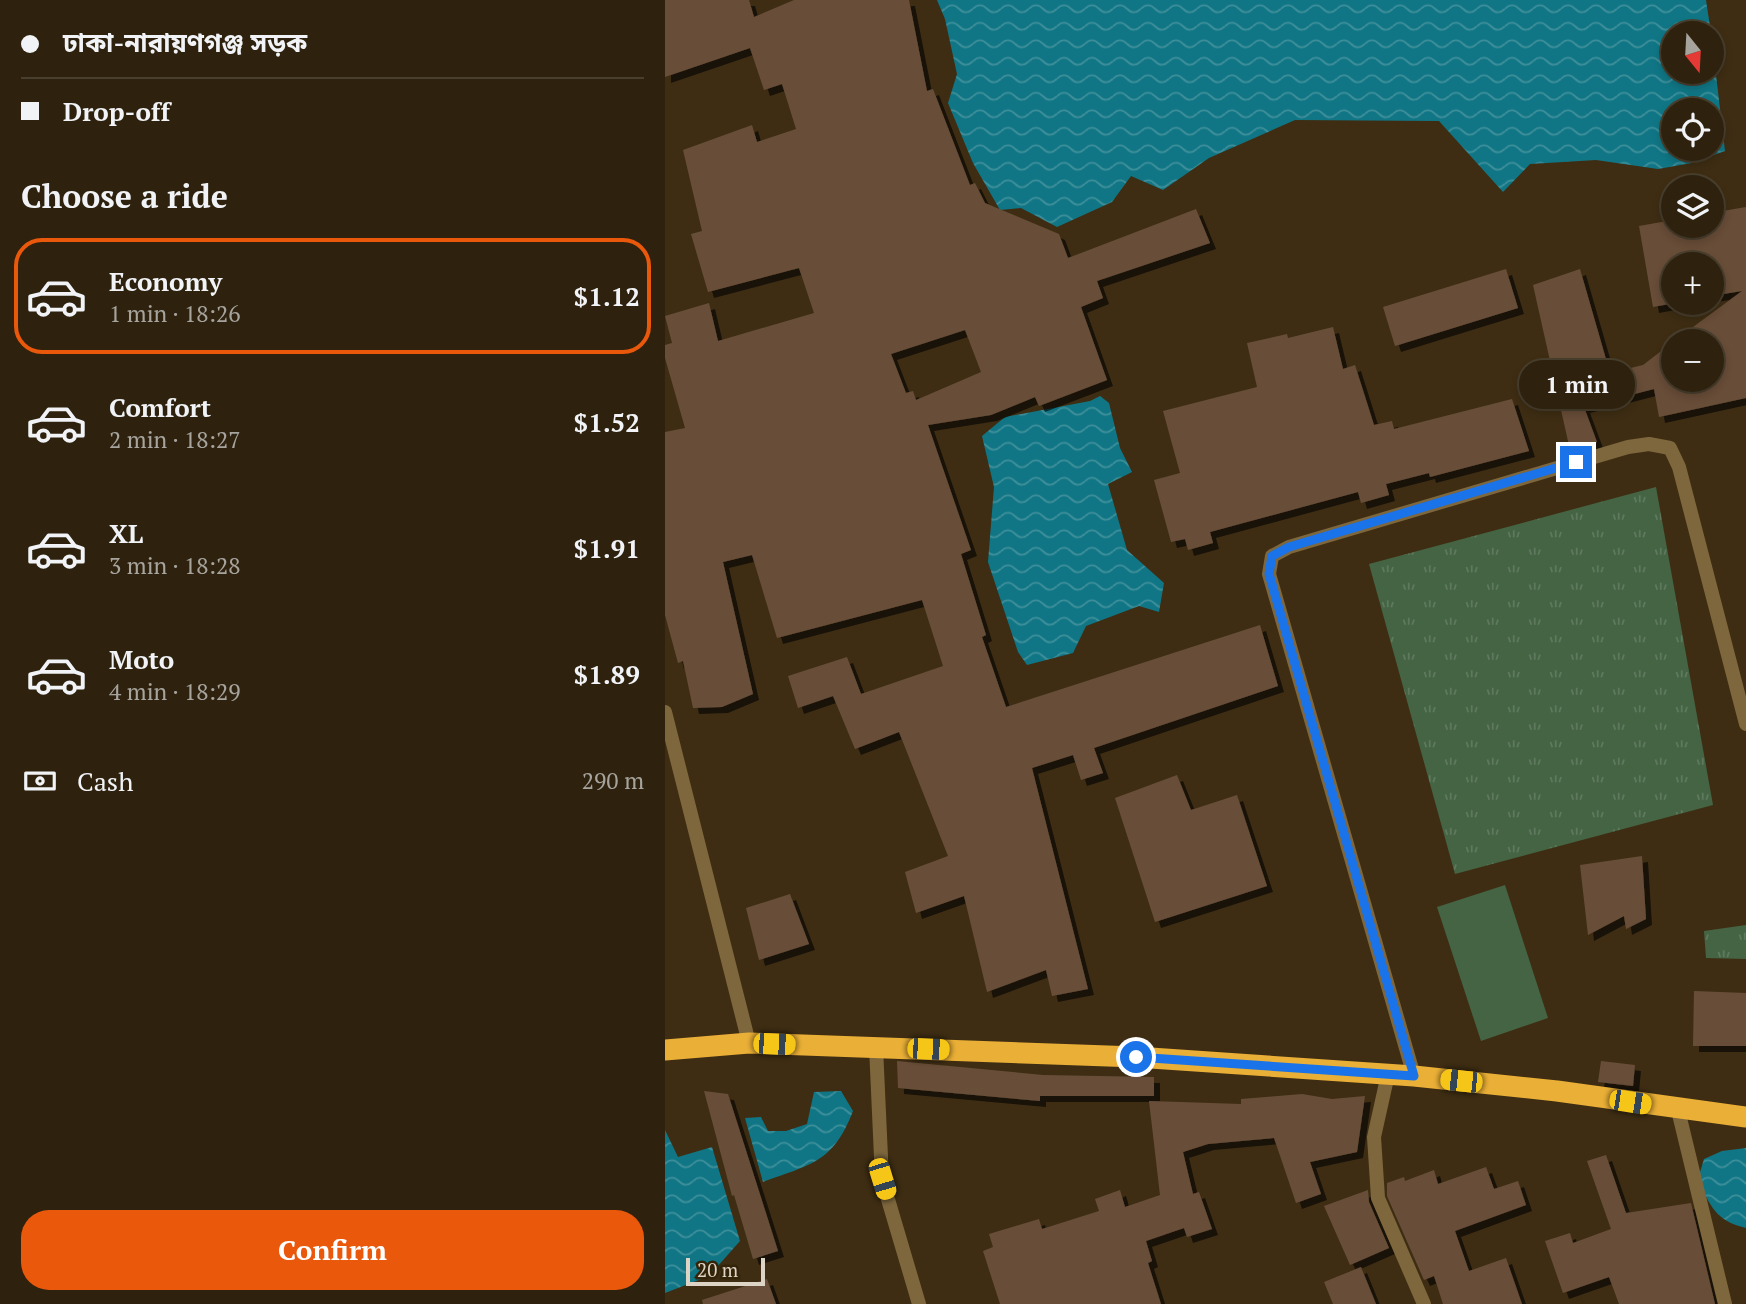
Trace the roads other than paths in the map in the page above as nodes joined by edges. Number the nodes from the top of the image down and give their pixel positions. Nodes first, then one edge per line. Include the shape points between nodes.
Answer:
1 (665, 712) edge
2 (1746, 724) edge
3 (749, 1043) junction
4 (876, 1047) junction
5 (665, 1050) edge
6 (1388, 1074) junction
7 (1414, 1076) junction
8 (1678, 1110) junction
9 (1746, 1116) edge
10 (919, 1304) edge
11 (1424, 1304) edge
12 (1725, 1304) edge

1 - 3 street
2 - 7 street via 1679,467 1670,448 1629,447 1289,547 1272,556 1269,574
3 - 4 highway
3 - 5 highway
4 - 6 highway via 1136,1057
4 - 10 street via 882,1179
6 - 7 highway
6 - 11 street via 1374,1137 1378,1198
7 - 8 highway
8 - 9 highway
8 - 12 street

